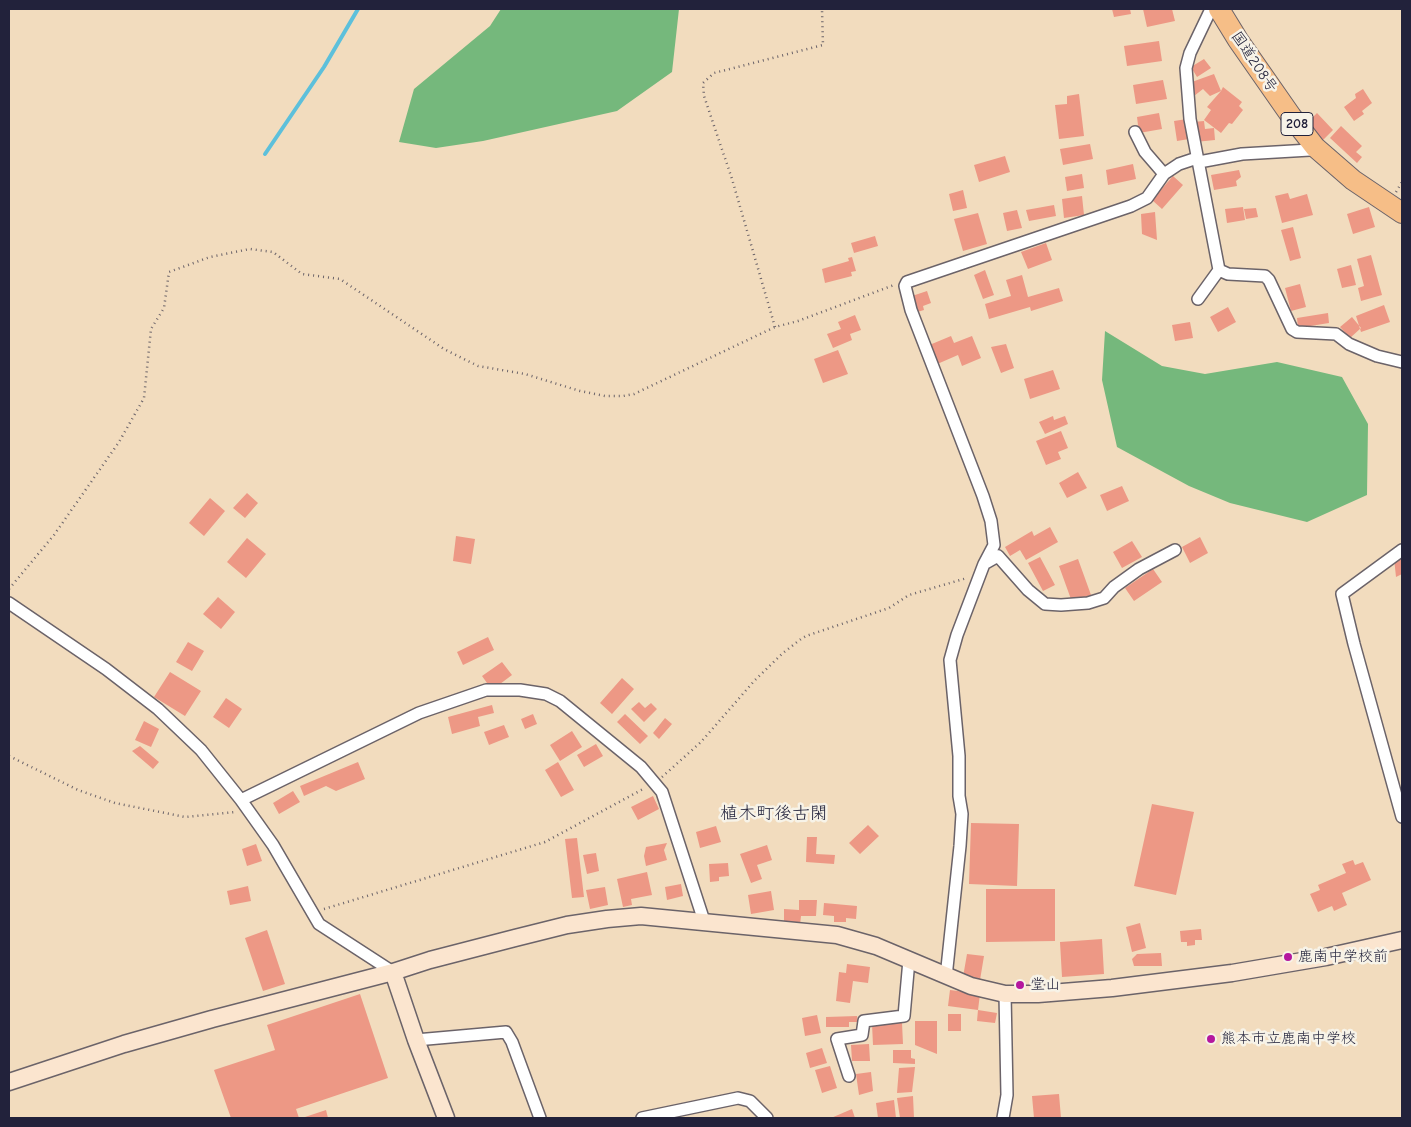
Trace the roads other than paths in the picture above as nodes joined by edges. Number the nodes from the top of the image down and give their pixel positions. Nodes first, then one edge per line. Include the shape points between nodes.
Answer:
1 (1211, 9) edge
2 (1219, 9) edge
3 (1135, 132) dead end
4 (1315, 147) junction
5 (1198, 160) junction
6 (1164, 174) junction
7 (1402, 212) edge
8 (1219, 270) junction
9 (1198, 299) dead end
10 (1402, 362) edge
11 (1175, 550) dead end
12 (1402, 550) edge
13 (983, 569) junction
14 (9, 603) edge
15 (241, 800) junction
16 (1402, 817) edge
17 (704, 921) junction
18 (1402, 940) edge
19 (909, 960) junction
20 (394, 972) junction
21 (946, 977) junction
22 (1005, 994) junction
23 (416, 1040) junction
24 (849, 1076) dead end
25 (9, 1082) edge
26 (446, 1118) edge
27 (540, 1118) edge
28 (642, 1118) edge
29 (767, 1118) edge
30 (1003, 1118) edge

1 - 5 street via 1186,68 1190,119
2 - 4 highway, 国道208号 / 208
3 - 6 street via 1145,152
4 - 5 street
4 - 7 highway, 国道208号 / 208 via 1352,180
5 - 6 street via 1179,164
5 - 8 street
6 - 13 street via 1147,198 1131,206 906,282 911,310 991,521 994,545
8 - 9 street
8 - 10 street via 1228,274 1265,276 1292,329 1297,332 1336,334 1349,344 1377,356
11 - 13 street via 1138,569 1104,598 1088,603 1045,604 998,556
12 - 16 street via 1342,594
13 - 21 street via 950,660 962,814
14 - 15 street via 158,709 201,750
15 - 17 street via 419,713 486,690 546,694 560,701 641,767 662,792
15 - 20 street via 273,845 319,924
17 - 19 street via 837,935
17 - 20 street via 641,916 567,925
18 - 22 street via 1326,958 1223,974 1112,988
19 - 21 street
19 - 24 street via 904,1016 864,1021 862,1035 836,1039
20 - 23 street
20 - 25 street via 124,1044
21 - 22 street
22 - 30 street via 1007,1095
23 - 26 street
23 - 27 street via 506,1032
28 - 29 street via 738,1098 750,1101

